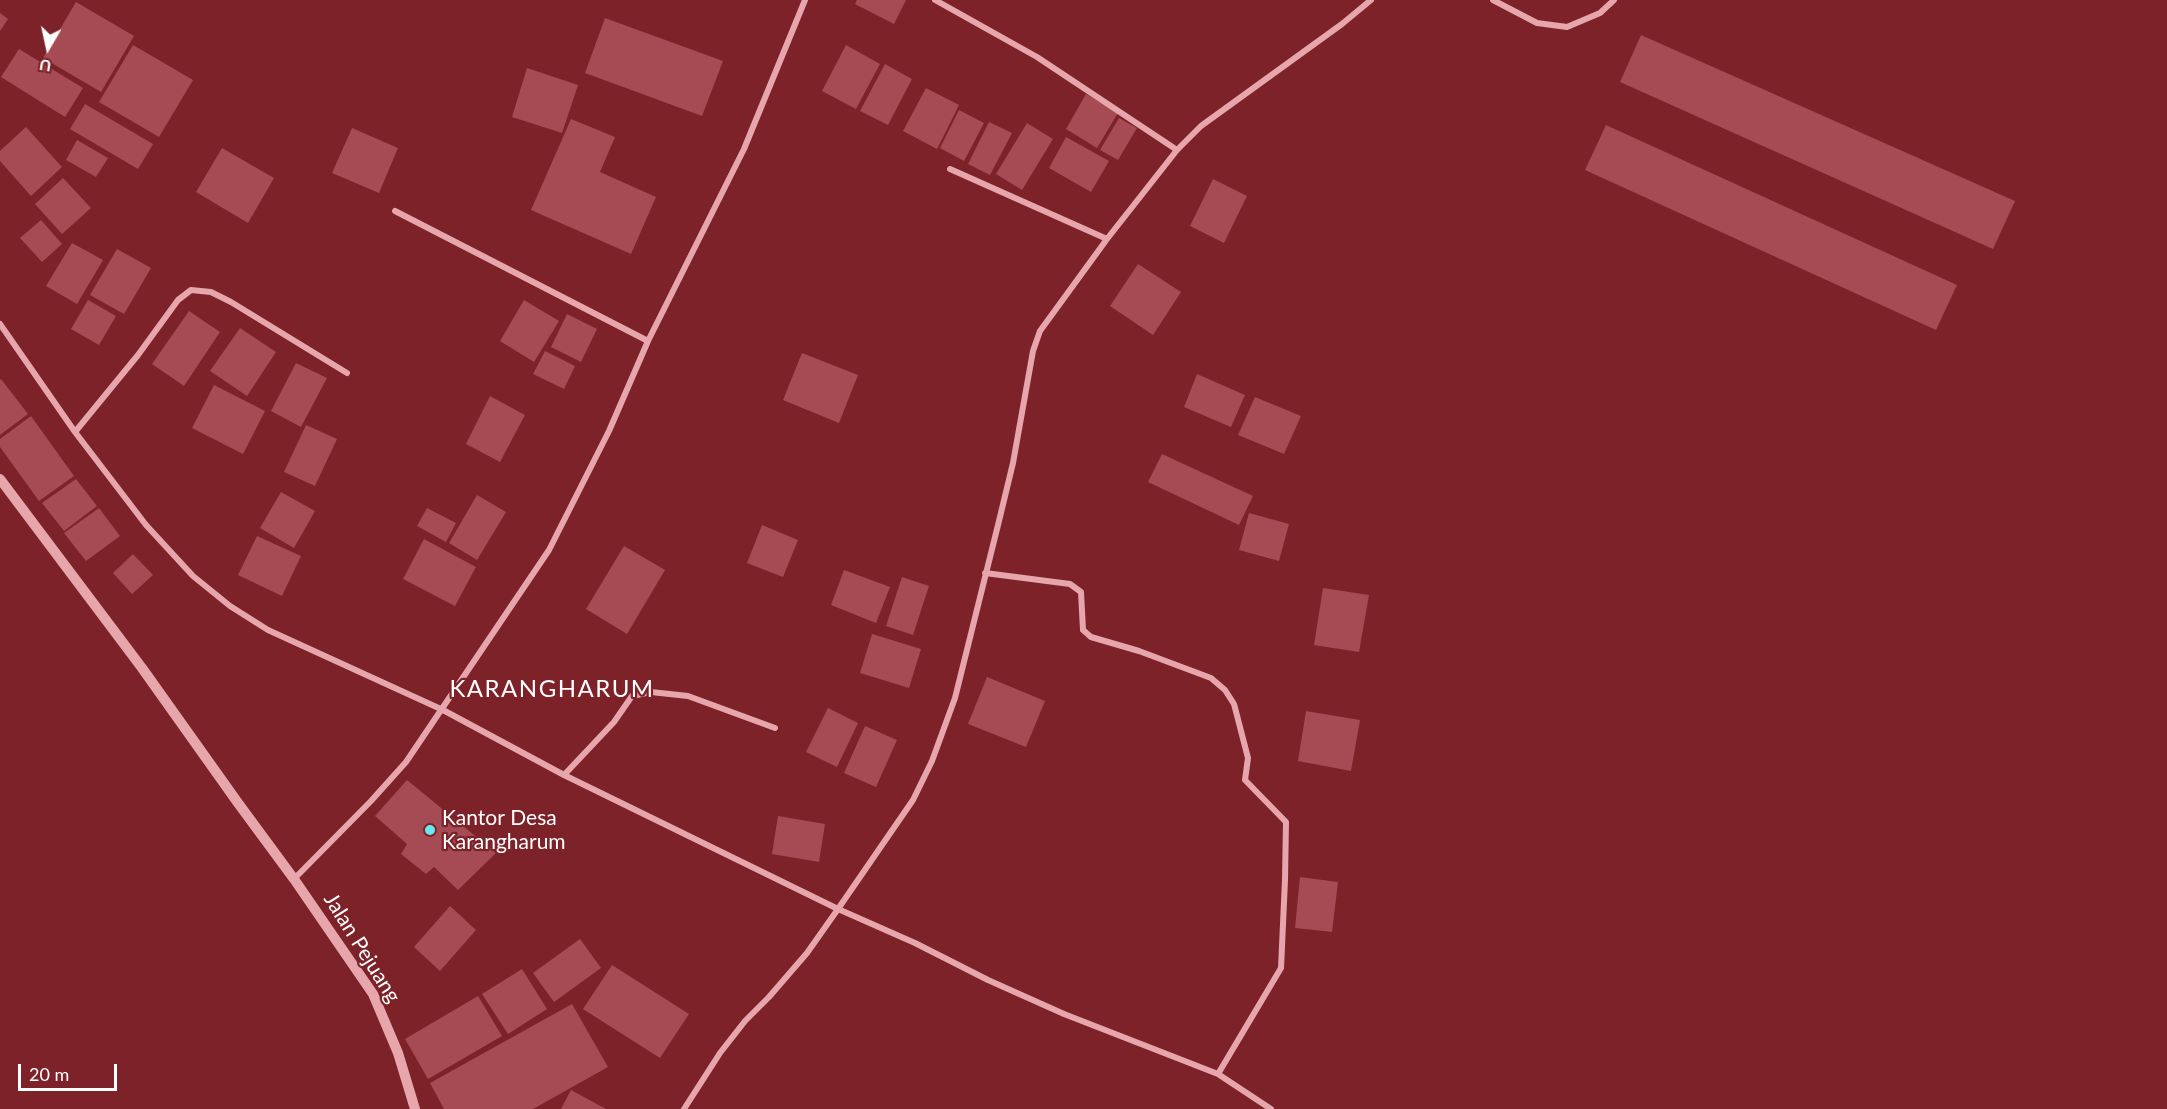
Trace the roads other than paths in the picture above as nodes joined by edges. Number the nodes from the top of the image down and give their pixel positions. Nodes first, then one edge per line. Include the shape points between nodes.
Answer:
1 (805, 0) edge
2 (935, 0) edge
3 (1371, 0) edge
4 (1493, 0) edge
5 (1614, 0) edge
6 (1177, 150) junction
7 (950, 169) dead end
8 (395, 211) dead end
9 (1107, 239) junction
10 (0, 324) edge
11 (648, 341) junction
12 (347, 373) dead end
13 (75, 432) junction
14 (0, 479) edge
15 (985, 573) junction
16 (443, 710) junction
17 (774, 728) dead end
18 (564, 775) junction
19 (294, 879) junction
20 (838, 909) junction
21 (1218, 1074) junction
22 (415, 1109) edge
23 (684, 1109) edge
24 (1271, 1109) edge

1 - 11 street via 744,149
2 - 6 street via 1037,57
3 - 6 street via 1201,126
4 - 5 street via 1537,23 1567,27 1600,13
6 - 9 street
7 - 9 street
8 - 11 street
9 - 15 street via 1040,331 1013,464
10 - 13 street
11 - 16 street via 609,431 549,550
12 - 13 street via 231,302 211,292 192,290 178,300
13 - 16 street via 146,525 193,576 231,606 268,630
14 - 19 street, Jalan Pejuang
15 - 20 street via 955,698 932,761 913,800
15 - 21 street via 1070,584 1080,592 1083,630 1091,637 1211,678 1234,704 1248,758 1245,780 1286,822 1285,891 1281,968
16 - 18 street
16 - 19 street via 406,762
17 - 18 street via 688,696 651,692 632,696 615,722
18 - 20 street
19 - 22 street, Jalan Pejuang via 373,994 398,1053
20 - 21 street via 1064,1014
20 - 23 street via 807,953 720,1053
21 - 24 street

